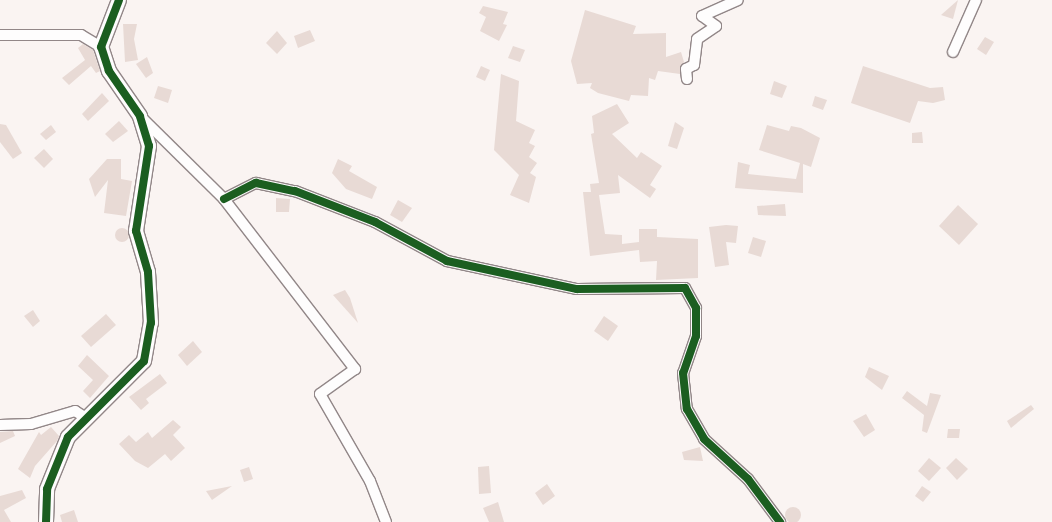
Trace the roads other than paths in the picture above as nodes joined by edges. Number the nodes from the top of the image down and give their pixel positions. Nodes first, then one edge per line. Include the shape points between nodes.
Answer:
1 (119, 0) edge
2 (738, 0) edge
3 (976, 0) edge
4 (2, 33) edge
5 (101, 47) junction
6 (953, 52) dead end
7 (687, 79) dead end
8 (140, 116) junction
9 (224, 199) junction
10 (88, 418) junction
11 (0, 425) edge
12 (46, 522) edge
13 (386, 522) edge
14 (780, 522) edge

1 - 5 street
2 - 7 street via 702,16 716,26 698,39 694,65 686,69
3 - 6 street
4 - 5 street via 81,35
5 - 8 street via 109,71
8 - 9 street
8 - 10 street via 149,146 136,231 148,272 150,323 144,361
9 - 13 street via 355,369 320,394 370,482
9 - 14 street via 256,183 295,191 375,222 447,261 577,289 685,288 696,308 696,336 683,372 687,409 704,439 748,478
10 - 11 street via 75,411 31,424
10 - 12 street via 68,437 47,489

